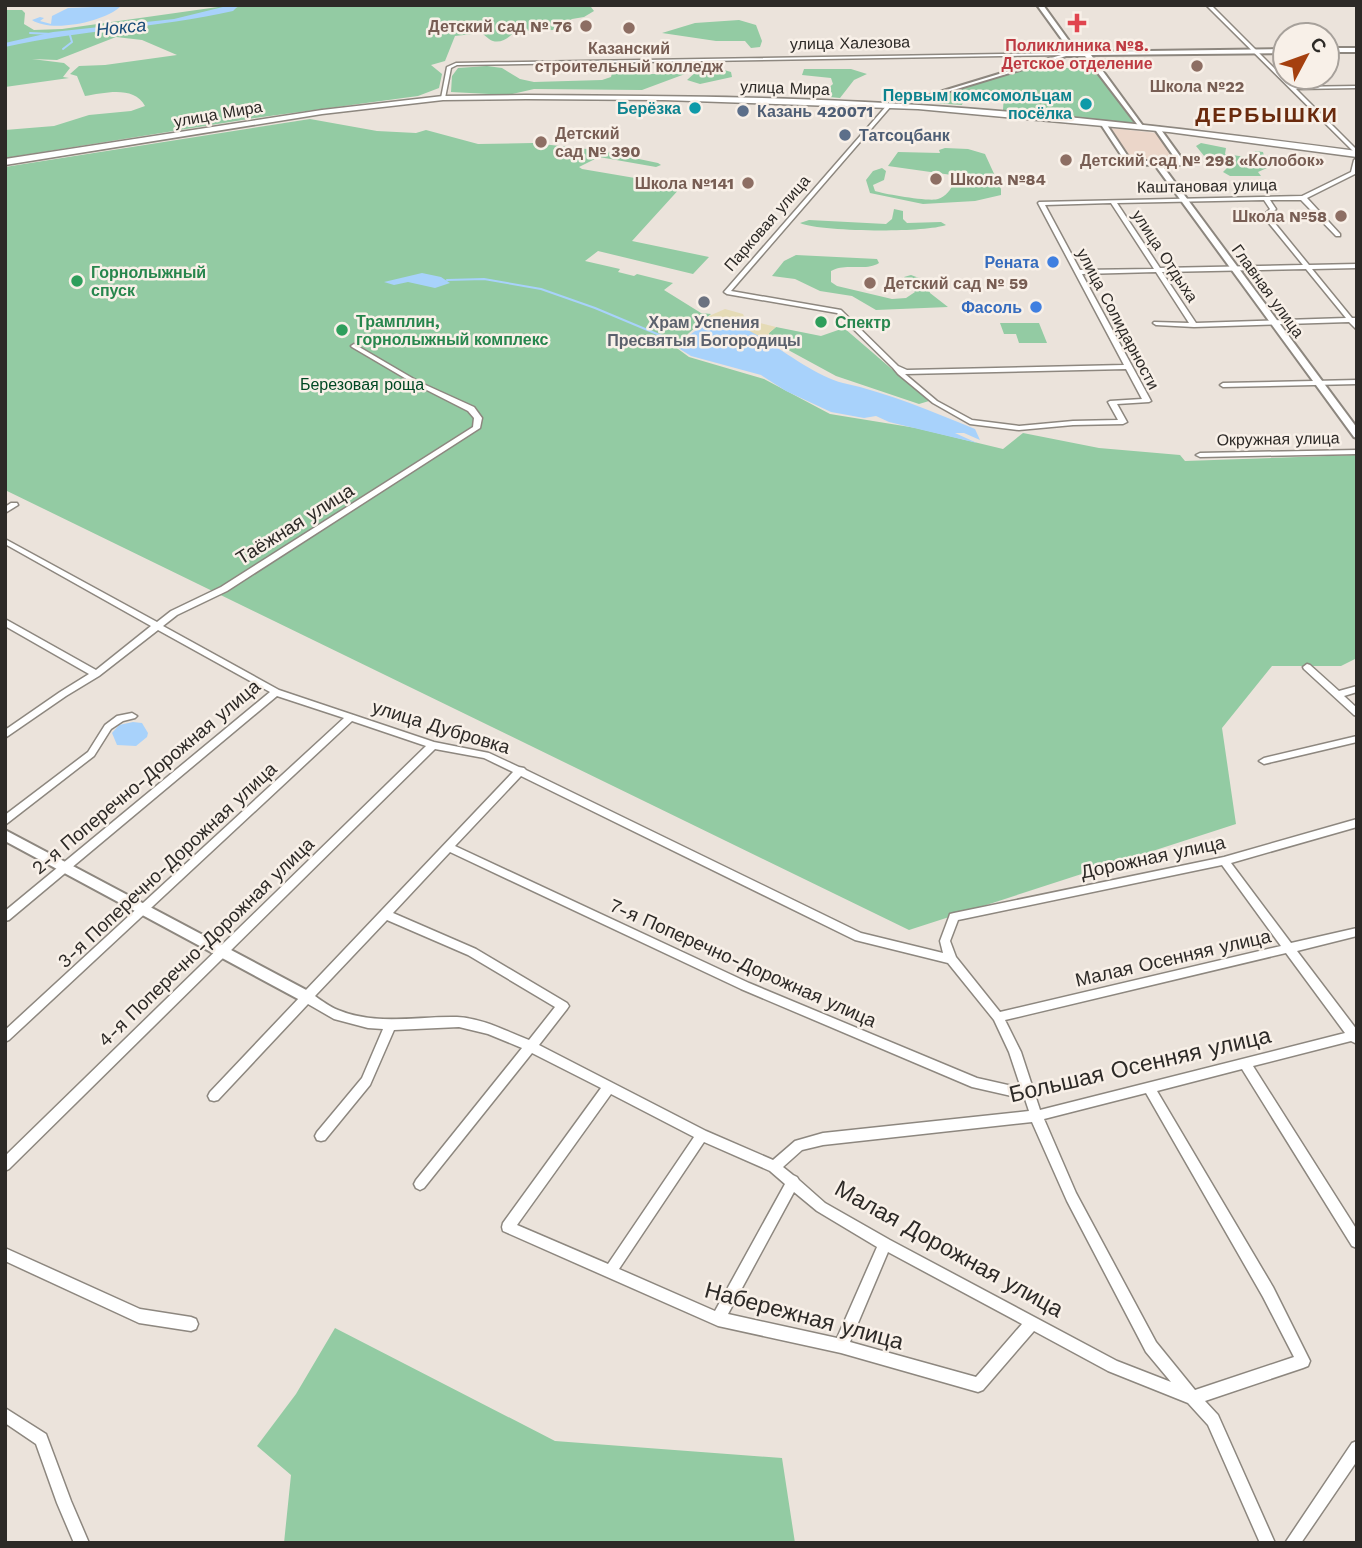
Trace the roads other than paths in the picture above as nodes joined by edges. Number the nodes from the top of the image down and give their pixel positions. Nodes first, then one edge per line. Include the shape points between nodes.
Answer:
1 (1040, 5) edge
2 (1208, 5) edge
3 (1271, 51) edge
4 (1255, 52) junction
5 (1066, 54) junction
6 (1075, 54) junction
7 (1088, 55) junction
8 (1271, 67) edge
9 (1297, 91) edge
10 (443, 98) junction
11 (894, 106) junction
12 (1103, 123) junction
13 (1140, 126) junction
14 (1157, 128) junction
15 (1357, 156) edge
16 (5, 162) edge
17 (1157, 163) junction
18 (1303, 198) junction
19 (1266, 200) junction
20 (1184, 201) junction
21 (1113, 202) junction
22 (1041, 204) joint
23 (1338, 235) dead end
24 (1357, 266) edge
25 (1308, 267) junction
26 (1236, 269) junction
27 (1158, 270) junction
28 (1079, 272) junction
29 (1354, 320) edge
30 (1156, 323) dead end
31 (1275, 323) junction
32 (1194, 325) junction
33 (1357, 328) edge
34 (354, 346) dead end
35 (897, 367) junction
36 (1128, 367) junction
37 (1357, 382) edge
38 (1318, 383) junction
39 (1223, 385) dead end
40 (1357, 435) edge
41 (1357, 452) edge
42 (1200, 455) dead end
43 (14, 505) dead end
44 (5, 510) edge
45 (5, 541) edge
46 (5, 622) edge
47 (156, 625) junction
48 (1307, 667) dead end
49 (96, 674) junction
50 (1357, 689) edge
51 (276, 692) junction
52 (1337, 695) junction
53 (1357, 713) edge
54 (132, 716) dead end
55 (351, 717) junction
56 (5, 720) edge
57 (16, 726) junction
58 (5, 736) edge
59 (1357, 739) edge
60 (433, 745) junction
61 (1264, 761) dead end
62 (521, 770) junction
63 (5, 821) edge
64 (1357, 823) edge
65 (5, 835) edge
66 (448, 847) junction
67 (1224, 860) junction
68 (64, 866) junction
69 (145, 909) junction
70 (384, 914) junction
71 (5, 917) edge
72 (1357, 932) edge
73 (1291, 948) junction
74 (223, 950) junction
75 (951, 959) junction
76 (305, 996) junction
77 (998, 1017) junction
78 (390, 1025) junction
79 (5, 1037) edge
80 (1356, 1037) edge
81 (530, 1046) junction
82 (1245, 1063) junction
83 (608, 1088) junction
84 (1149, 1088) junction
85 (1029, 1095) junction
86 (214, 1096) dead end
87 (1036, 1116) junction
88 (702, 1135) junction
89 (321, 1136) dead end
90 (5, 1165) edge
91 (774, 1167) junction
92 (793, 1181) junction
93 (420, 1184) dead end
94 (1357, 1242) edge
95 (885, 1244) junction
96 (5, 1254) edge
97 (610, 1272) junction
98 (718, 1320) junction
99 (1033, 1322) junction
100 (191, 1324) dead end
101 (841, 1346) junction
102 (1193, 1398) junction
103 (5, 1415) edge
104 (1357, 1448) edge
105 (82, 1543) edge
106 (1268, 1543) edge
107 (1292, 1543) edge

1 - 6 street
2 - 4 street
3 - 4 street, улица Халезова
4 - 7 street, улица Халезова
4 - 8 street
5 - 6 street, улица Халезова
5 - 10 street, улица Халезова via 459,64 449,67
5 - 11 street
6 - 7 street, улица Халезова
7 - 13 street
9 - 15 street
10 - 11 main road, улица Мира via 664,98
10 - 16 main road, улица Мира via 272,119
11 - 12 main road, улица Мира
11 - 35 street, Парковая улица via 727,292 839,311
12 - 13 main road, улица Мира
12 - 17 street via 1129,163
13 - 14 main road, улица Мира
14 - 15 main road, улица Мира
14 - 17 street via 1182,163
15 - 18 street, Каштановая улица via 1353,173
17 - 20 street, Главная улица
18 - 19 street, Каштановая улица
18 - 23 street
19 - 20 street, Каштановая улица
19 - 25 street via 1273,209 1266,216
20 - 21 street, Каштановая улица
20 - 26 street, Главная улица
21 - 22 street, Каштановая улица
21 - 27 street, улица Отдыха
22 - 28 street, улица Солидарности
24 - 25 street
25 - 26 street
25 - 29 street
26 - 27 street
26 - 31 street, Главная улица
27 - 28 street
27 - 32 street, улица Отдыха
28 - 36 street, улица Солидарности
29 - 31 street
29 - 33 street
30 - 32 street
31 - 32 street
31 - 38 street, Главная улица
34 - 47 street, Таёжная улица via 471,409 478,418 476,428 224,589
35 - 36 street via 910,373
35 - 36 street, улица Солидарности via 959,417 1019,428 1124,422 1112,402 1147,401
37 - 38 street
38 - 39 street
38 - 40 street, Главная улица
41 - 42 street, Окружная улица
43 - 44 street
45 - 47 street, улица Дубровка
46 - 49 street
47 - 49 street, Таёжная улица
47 - 51 street, улица Дубровка
48 - 52 street
49 - 57 street, Таёжная улица
50 - 52 street
51 - 55 street, улица Дубровка
51 - 68 street, 2-я Поперечно-Дорожная улица
52 - 53 street
54 - 63 street via 108,727 91,754
55 - 60 street, улица Дубровка
55 - 69 street, 3-я Поперечно-Дорожная улица
56 - 57 street
57 - 58 street, Таёжная улица
59 - 61 street
60 - 62 street, улица Дубровка via 485,755
60 - 74 street, 4-я Поперечно-Дорожная улица
62 - 66 street
62 - 75 street, улица Дубровка via 859,937
64 - 67 street, Дорожная улица
65 - 68 street
66 - 70 street
66 - 85 street, 7-я Поперечно-Дорожная улица via 745,986 976,1083
67 - 73 street
67 - 75 street, Дорожная улица via 954,917 945,941
68 - 69 street
68 - 71 street, 2-я Поперечно-Дорожная улица
69 - 74 street
69 - 79 street, 3-я Поперечно-Дорожная улица
70 - 76 street
70 - 81 street via 472,952 563,1006
72 - 73 street, Малая Осенняя улица
73 - 77 street, Малая Осенняя улица
73 - 80 street
74 - 76 street
74 - 90 street, 4-я Поперечно-Дорожная улица
75 - 77 street
76 - 78 street, Малая Дорожная улица via 334,1014
76 - 86 street
77 - 85 street
78 - 81 street, Малая Дорожная улица via 459,1022
78 - 89 street via 366,1081
80 - 82 street, Большая Осенняя улица
81 - 83 street, Малая Дорожная улица
81 - 93 street
82 - 84 street, Большая Осенняя улица
82 - 94 street
83 - 88 street, Малая Дорожная улица
83 - 97 street, Набережная улица via 508,1227
84 - 87 street, Большая Осенняя улица
84 - 102 street via 1303,1361
85 - 87 street
87 - 91 street, Большая Осенняя улица via 823,1139 799,1145
87 - 102 street via 1072,1197 1151,1347
88 - 91 street, Малая Дорожная улица
88 - 97 street
91 - 92 street, Малая Дорожная улица
92 - 95 street, Малая Дорожная улица via 821,1207
92 - 98 street
95 - 99 street, Малая Дорожная улица
95 - 101 street
96 - 100 street via 139,1316
97 - 98 street, Набережная улица
98 - 101 street, Набережная улица
99 - 101 street, Набережная улица via 978,1385
99 - 102 street, Малая Дорожная улица via 1114,1366
102 - 106 street, Малая Дорожная улица via 1213,1420
103 - 105 street via 41,1439
104 - 107 street

